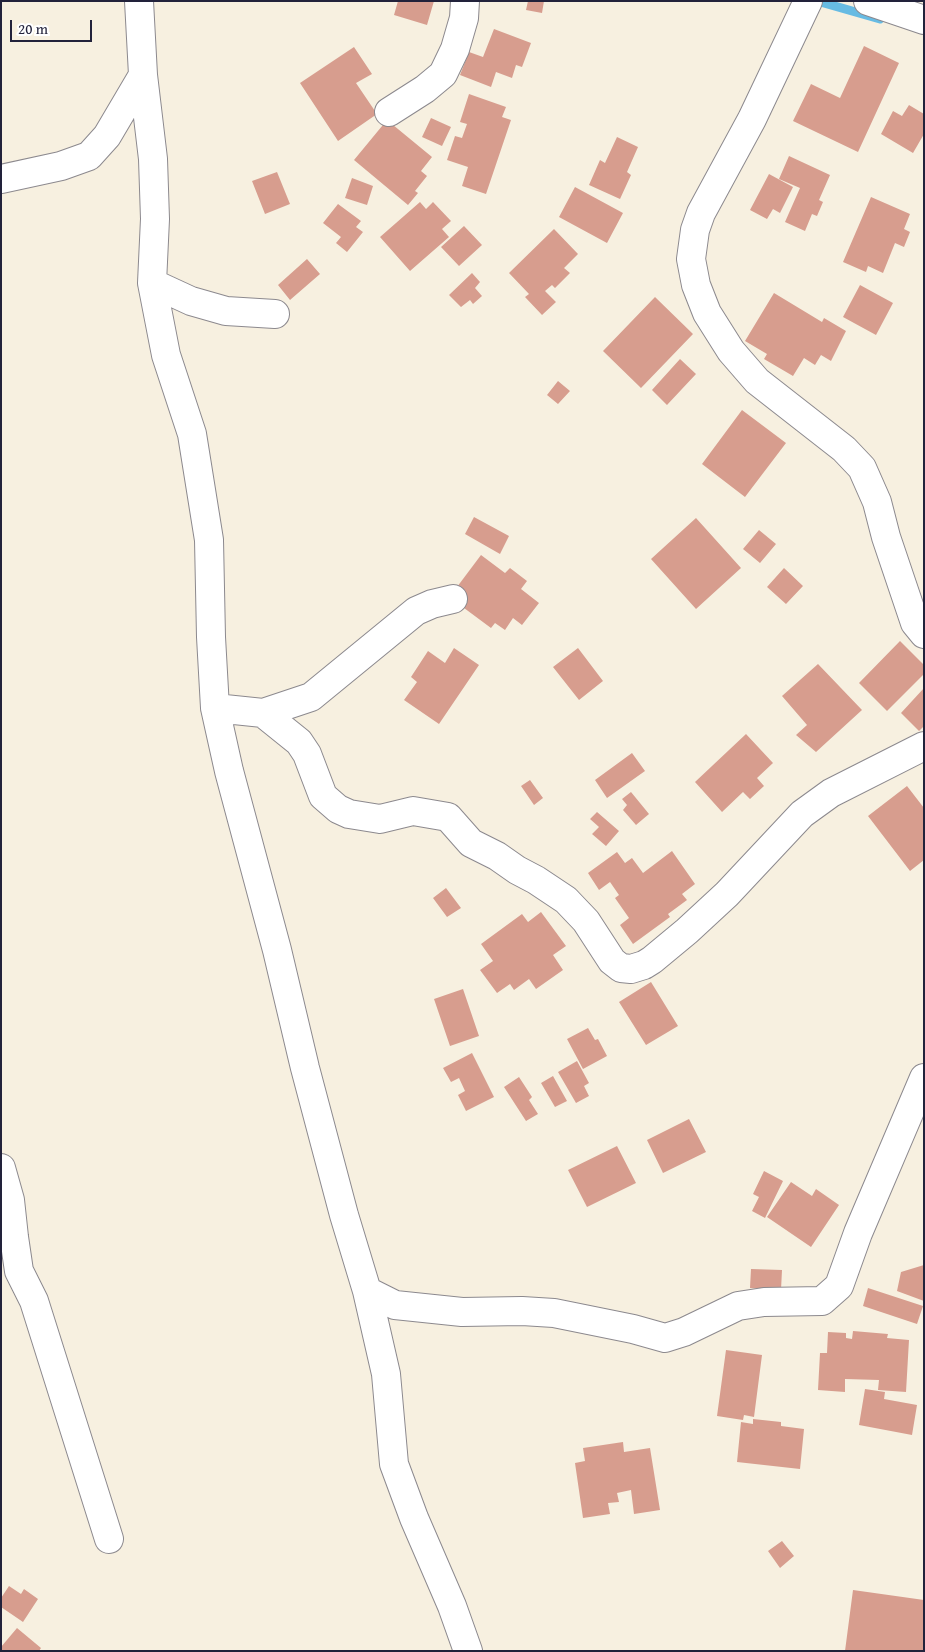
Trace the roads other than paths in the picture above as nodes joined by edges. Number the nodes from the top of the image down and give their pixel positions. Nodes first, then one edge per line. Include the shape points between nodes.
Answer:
1 (139, 1) edge
2 (465, 1) edge
3 (808, 1) edge
4 (868, 1) edge
5 (924, 20) edge
6 (143, 75) junction
7 (389, 112) dead end
8 (1, 179) edge
9 (152, 283) junction
10 (275, 314) dead end
11 (452, 599) dead end
12 (924, 634) edge
13 (215, 708) junction
14 (264, 713) junction
15 (924, 746) edge
16 (924, 1078) edge
17 (1, 1168) edge
18 (368, 1291) junction
19 (109, 1539) dead end
20 (468, 1651) edge

1 - 6 street
2 - 7 street via 462,26 443,74
3 - 12 street via 752,119 701,213 691,259 696,285 707,313 732,351 757,381 844,449 862,468 877,502 915,622
4 - 5 street
6 - 8 street via 107,136 89,156 61,166
6 - 9 street via 153,159
9 - 10 street via 191,301 226,311
9 - 13 street via 166,355 192,434 209,540
11 - 14 street via 416,611 310,697
13 - 14 street
13 - 18 street via 344,1215
14 - 15 street via 299,742 323,796 338,809 380,819 413,812 448,816 471,843 566,900 586,921 612,961 621,968 631,969 652,960 687,931 727,894 802,814 831,793
16 - 18 street via 839,1286 822,1301 738,1306 665,1338 554,1314 462,1312 395,1305
17 - 19 street via 10,1200 19,1271 34,1301
18 - 20 street via 386,1374 394,1464

